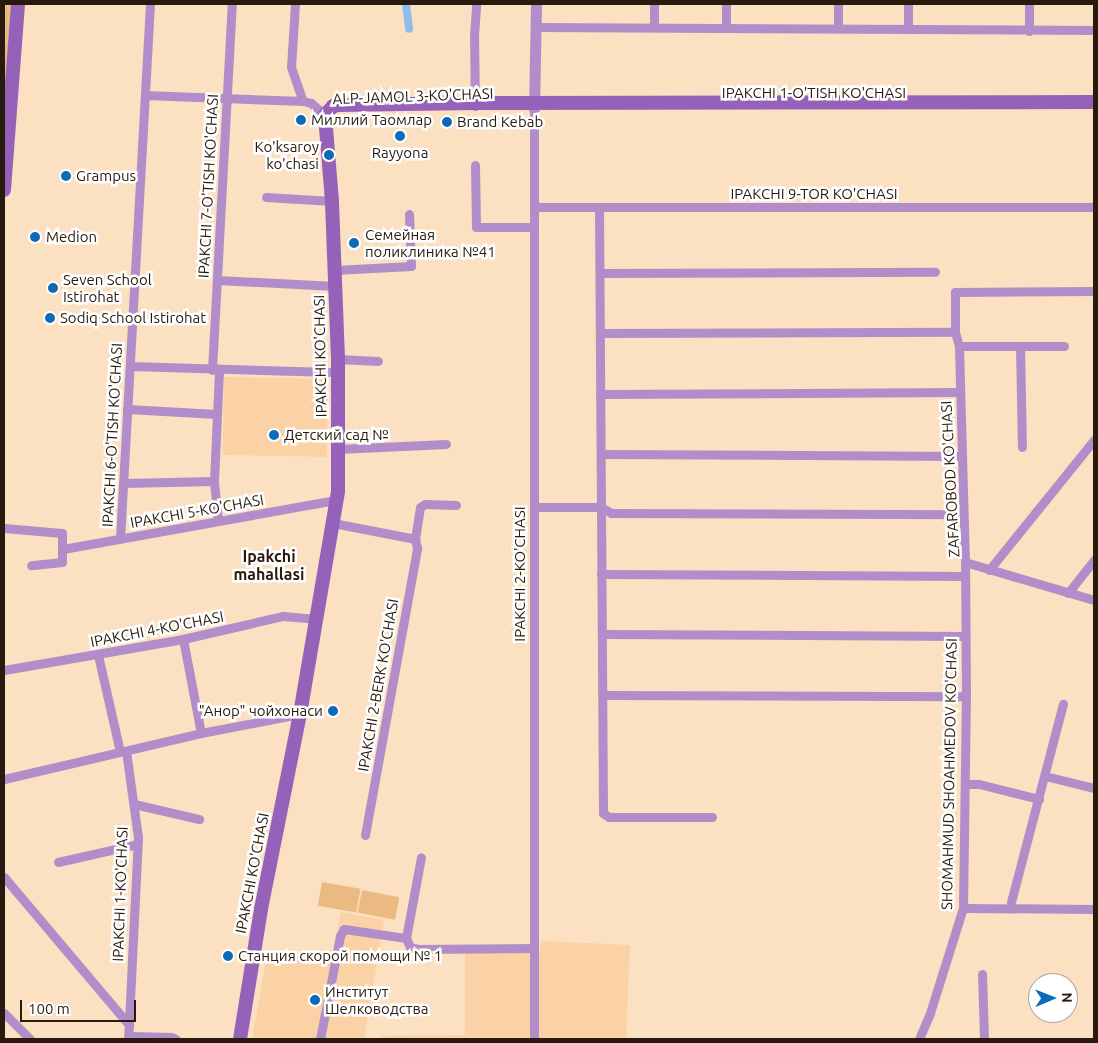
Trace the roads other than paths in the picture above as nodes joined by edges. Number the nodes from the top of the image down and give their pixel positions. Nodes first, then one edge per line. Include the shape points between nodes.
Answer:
1 (18, 4) edge
2 (150, 4) edge
3 (232, 4) edge
4 (296, 4) edge
5 (476, 4) edge
6 (536, 4) edge
7 (654, 4) edge
8 (726, 4) edge
9 (838, 4) edge
10 (908, 4) edge
11 (1029, 4) edge
12 (536, 27) junction
13 (654, 27) junction
14 (726, 28) junction
15 (838, 28) junction
16 (908, 30) junction
17 (1094, 30) edge
18 (1029, 31) junction
19 (145, 95) junction
20 (227, 98) junction
21 (303, 101) junction
22 (1094, 102) edge
23 (534, 105) junction
24 (475, 106) junction
25 (1094, 109) edge
26 (325, 115) junction
27 (475, 165) dead end
28 (4, 190) edge
29 (266, 197) dead end
30 (332, 201) junction
31 (534, 207) junction
32 (600, 207) junction
33 (1094, 207) edge
34 (410, 214) dead end
35 (534, 227) junction
36 (335, 270) junction
37 (935, 272) dead end
38 (600, 273) junction
39 (217, 280) junction
40 (335, 286) junction
41 (1094, 291) edge
42 (955, 332) junction
43 (600, 333) junction
44 (959, 346) junction
45 (1020, 346) junction
46 (1064, 346) dead end
47 (378, 361) dead end
48 (130, 366) junction
49 (338, 366) junction
50 (215, 370) junction
51 (960, 392) junction
52 (600, 394) junction
53 (128, 409) junction
54 (217, 414) junction
55 (1094, 440) edge
56 (446, 444) dead end
57 (1022, 447) dead end
58 (338, 450) junction
59 (601, 454) junction
60 (962, 456) junction
61 (214, 481) junction
62 (124, 483) junction
63 (336, 500) junction
64 (456, 505) dead end
65 (534, 507) junction
66 (601, 507) junction
67 (964, 514) junction
68 (218, 520) junction
69 (333, 523) junction
70 (4, 528) edge
71 (120, 539) junction
72 (415, 539) junction
73 (63, 548) junction
74 (1094, 560) edge
75 (965, 562) junction
76 (31, 565) dead end
77 (989, 570) junction
78 (601, 574) junction
79 (965, 576) junction
80 (1068, 593) junction
81 (1094, 600) edge
82 (316, 619) junction
83 (602, 634) junction
84 (965, 636) junction
85 (183, 639) junction
86 (98, 655) junction
87 (4, 670) edge
88 (602, 695) junction
89 (966, 696) junction
90 (1063, 704) dead end
91 (300, 714) junction
92 (201, 733) junction
93 (123, 751) junction
94 (1045, 776) junction
95 (4, 778) edge
96 (965, 784) junction
97 (1094, 788) edge
98 (1039, 799) junction
99 (134, 804) junction
100 (712, 817) dead end
101 (199, 818) dead end
102 (365, 835) dead end
103 (137, 844) junction
104 (421, 857) dead end
105 (58, 862) dead end
106 (4, 877) edge
107 (1011, 902) dead end
108 (963, 908) junction
109 (1094, 909) edge
110 (406, 938) junction
111 (534, 948) junction
112 (982, 974) dead end
113 (4, 1013) edge
114 (129, 1026) junction
115 (128, 1038) edge
116 (30, 1039) edge
117 (176, 1039) edge
118 (240, 1039) edge
119 (320, 1039) edge
120 (534, 1039) edge
121 (919, 1039) edge
122 (984, 1039) edge

1 - 28 main road
2 - 19 street, IPAKCHI 6-O'TISH KO'CHASI
3 - 20 street, IPAKCHI 7-O'TISH KO'CHASI
4 - 21 street via 291,67
5 - 24 street
6 - 12 street
7 - 13 street
8 - 14 street
9 - 15 street
10 - 16 street
11 - 18 street
12 - 13 street
12 - 23 street
13 - 14 street
14 - 15 street
15 - 16 street
16 - 18 street
17 - 18 street
19 - 20 street
19 - 48 street, IPAKCHI 6-O'TISH KO'CHASI
20 - 21 street
20 - 39 street, IPAKCHI 7-O'TISH KO'CHASI
21 - 26 street via 311,103
22 - 23 main road, IPAKCHI 1-O'TISH KO'CHASI
23 - 24 main road, ALP-JAMOL 3-KO'CHASI
23 - 25 main road, IPAKCHI 1-O'TISH KO'CHASI
23 - 31 street, IPAKCHI 2-KO'CHASI
24 - 26 main road, ALP-JAMOL 3-KO'CHASI via 337,111
26 - 30 main road, IPAKCHI KO'CHASI
27 - 35 street via 476,227
29 - 30 street
30 - 36 main road, IPAKCHI KO'CHASI
31 - 32 street, IPAKCHI 9-TOR KO'CHASI
31 - 35 street, IPAKCHI 2-KO'CHASI
32 - 33 street, IPAKCHI 9-TOR KO'CHASI
32 - 38 street
34 - 36 street via 411,266
35 - 65 street, IPAKCHI 2-KO'CHASI
36 - 40 main road, IPAKCHI KO'CHASI
37 - 38 street
38 - 43 street
39 - 40 street
39 - 50 street, IPAKCHI 7-O'TISH KO'CHASI
40 - 49 main road, IPAKCHI KO'CHASI
41 - 42 street, ZAFAROBOD KO'CHASI via 955,292
42 - 43 street
42 - 44 street, ZAFAROBOD KO'CHASI
43 - 52 street
44 - 45 street
44 - 51 street, ZAFAROBOD KO'CHASI
45 - 46 street
45 - 57 street
47 - 49 street
48 - 50 street
48 - 53 street, IPAKCHI 6-O'TISH KO'CHASI
49 - 50 street
49 - 58 main road, IPAKCHI KO'CHASI
50 - 54 street, IPAKCHI 7-O'TISH KO'CHASI
51 - 52 street
51 - 60 street, ZAFAROBOD KO'CHASI
52 - 59 street
53 - 54 street
53 - 62 street, IPAKCHI 6-O'TISH KO'CHASI
54 - 61 street, IPAKCHI 7-O'TISH KO'CHASI
55 - 77 street
56 - 58 street
58 - 63 main road, IPAKCHI KO'CHASI
59 - 60 street
59 - 66 street
60 - 67 street, ZAFAROBOD KO'CHASI
61 - 62 street
61 - 68 street, IPAKCHI 7-O'TISH KO'CHASI
62 - 71 street, IPAKCHI 6-O'TISH KO'CHASI
63 - 68 street, IPAKCHI 5-KO'CHASI
63 - 69 main road, IPAKCHI KO'CHASI
64 - 72 street, IPAKCHI 2-BERK KO'CHASI via 422,504
65 - 66 street
65 - 111 street, IPAKCHI 2-KO'CHASI
66 - 67 street via 611,513
66 - 78 street
67 - 75 street, ZAFAROBOD KO'CHASI
68 - 71 street, IPAKCHI 5-KO'CHASI
69 - 72 street
69 - 82 main road, IPAKCHI KO'CHASI
70 - 73 street via 62,533
71 - 73 street, IPAKCHI 5-KO'CHASI
72 - 102 street, IPAKCHI 2-BERK KO'CHASI via 417,548
73 - 76 street via 62,562
74 - 80 street
75 - 77 street, ZAFAROBOD KO'CHASI
75 - 79 street, SHOMAHMUD SHOAHMEDOV KO'CHASI
77 - 80 street, ZAFAROBOD KO'CHASI
78 - 79 street
78 - 83 street
79 - 84 street, SHOMAHMUD SHOAHMEDOV KO'CHASI
80 - 81 street, ZAFAROBOD KO'CHASI
82 - 85 street, IPAKCHI 4-KO'CHASI via 283,616
82 - 91 main road, IPAKCHI KO'CHASI
83 - 84 street
83 - 88 street
84 - 89 street, SHOMAHMUD SHOAHMEDOV KO'CHASI
85 - 86 street, IPAKCHI 4-KO'CHASI
85 - 92 street
86 - 87 street, IPAKCHI 4-KO'CHASI
86 - 93 street, IPAKCHI 1-KO'CHASI
88 - 89 street
88 - 100 street via 602,809 605,816
89 - 96 street, SHOMAHMUD SHOAHMEDOV KO'CHASI
90 - 94 street
91 - 92 street
91 - 118 main road, IPAKCHI KO'CHASI via 261,909
92 - 93 street
93 - 95 street
93 - 99 street, IPAKCHI 1-KO'CHASI
94 - 97 street
94 - 98 street
96 - 98 street via 979,784
96 - 108 street, SHOMAHMUD SHOAHMEDOV KO'CHASI
98 - 107 street
99 - 101 street
99 - 103 street, IPAKCHI 1-KO'CHASI
103 - 105 street
103 - 114 street, IPAKCHI 1-KO'CHASI
104 - 110 street
106 - 114 street
108 - 109 street
108 - 121 street, SHOMAHMUD SHOAHMEDOV KO'CHASI
110 - 111 street via 410,947 418,949
110 - 119 street via 348,928 342,931
111 - 120 street, IPAKCHI 2-KO'CHASI
112 - 122 street
113 - 116 street
114 - 115 street, IPAKCHI 1-KO'CHASI
115 - 117 street

